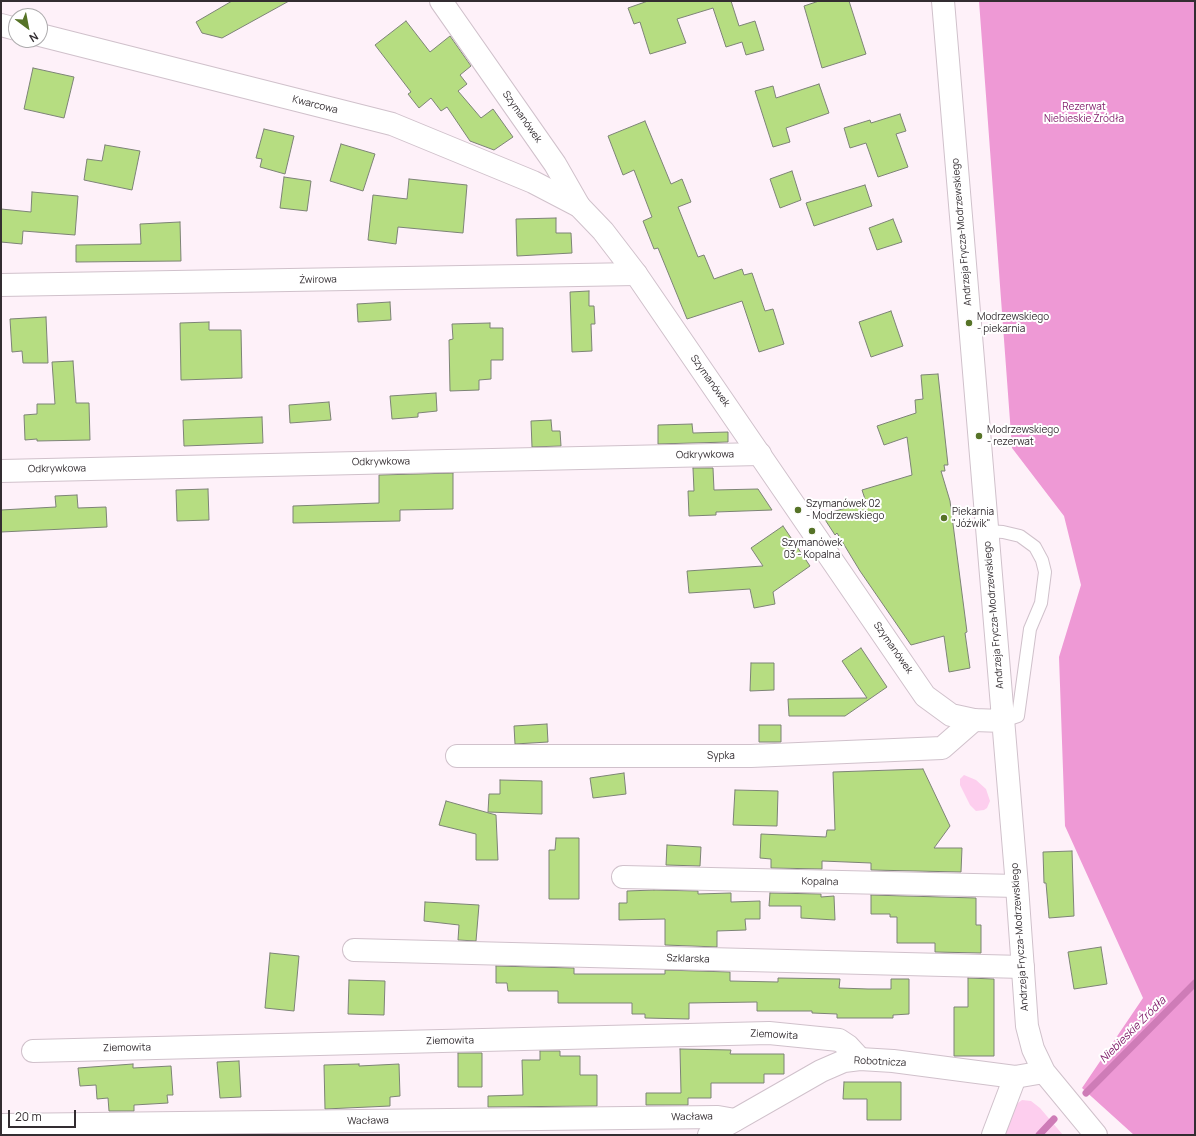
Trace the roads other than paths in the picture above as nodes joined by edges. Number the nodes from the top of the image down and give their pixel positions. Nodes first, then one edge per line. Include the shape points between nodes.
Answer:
1 (441, 1) edge
2 (943, 1) edge
3 (48, 37) edge
4 (578, 206) junction
5 (636, 274) junction
6 (1, 285) edge
7 (760, 454) junction
8 (1, 470) edge
9 (987, 531) junction
10 (974, 720) junction
11 (1003, 721) junction
12 (457, 756) dead end
13 (623, 877) dead end
14 (1017, 886) junction
15 (354, 950) dead end
16 (1023, 967) junction
17 (33, 1051) dead end
18 (860, 1059) junction
19 (1044, 1072) junction
20 (1015, 1077) junction
21 (735, 1120) junction
22 (1, 1125) edge
23 (709, 1135) edge
24 (993, 1135) edge
25 (1096, 1135) edge

1 - 4 street, Szymanówek via 555,164
2 - 9 street, Andrzeja Frycza-Modrzewskiego
3 - 4 street, Kwarcowa via 392,124 533,182
4 - 5 street, Szymanówek via 603,231
5 - 6 street, Żwirowa
5 - 7 street, Szymanówek
7 - 8 street, Odkrywkowa
7 - 10 street, Szymanówek via 925,696 951,714
9 - 11 street, Andrzeja Frycza-Modrzewskiego
9 - 11 lane via 1020,536 1030,543 1042,560 1045,572 1042,602 1030,629 1018,716
10 - 11 street, Szymanówek
10 - 12 street, Sypka via 942,748 751,756
11 - 14 street, Andrzeja Frycza-Modrzewskiego
13 - 14 street, Kopalna
14 - 16 street, Andrzeja Frycza-Modrzewskiego
15 - 16 street, Szklarska
16 - 19 street, Andrzeja Frycza-Modrzewskiego via 1027,1026 1033,1049
17 - 18 street, Ziemowita via 769,1033 839,1040
18 - 20 street, Robotnicza
18 - 21 street, Robotnicza via 844,1061 821,1071
19 - 20 street, Robotnicza
19 - 25 street, Andrzeja Frycza-Modrzewskiego
20 - 24 street
21 - 22 street, Wacława via 718,1117
21 - 23 street, Robotnicza

